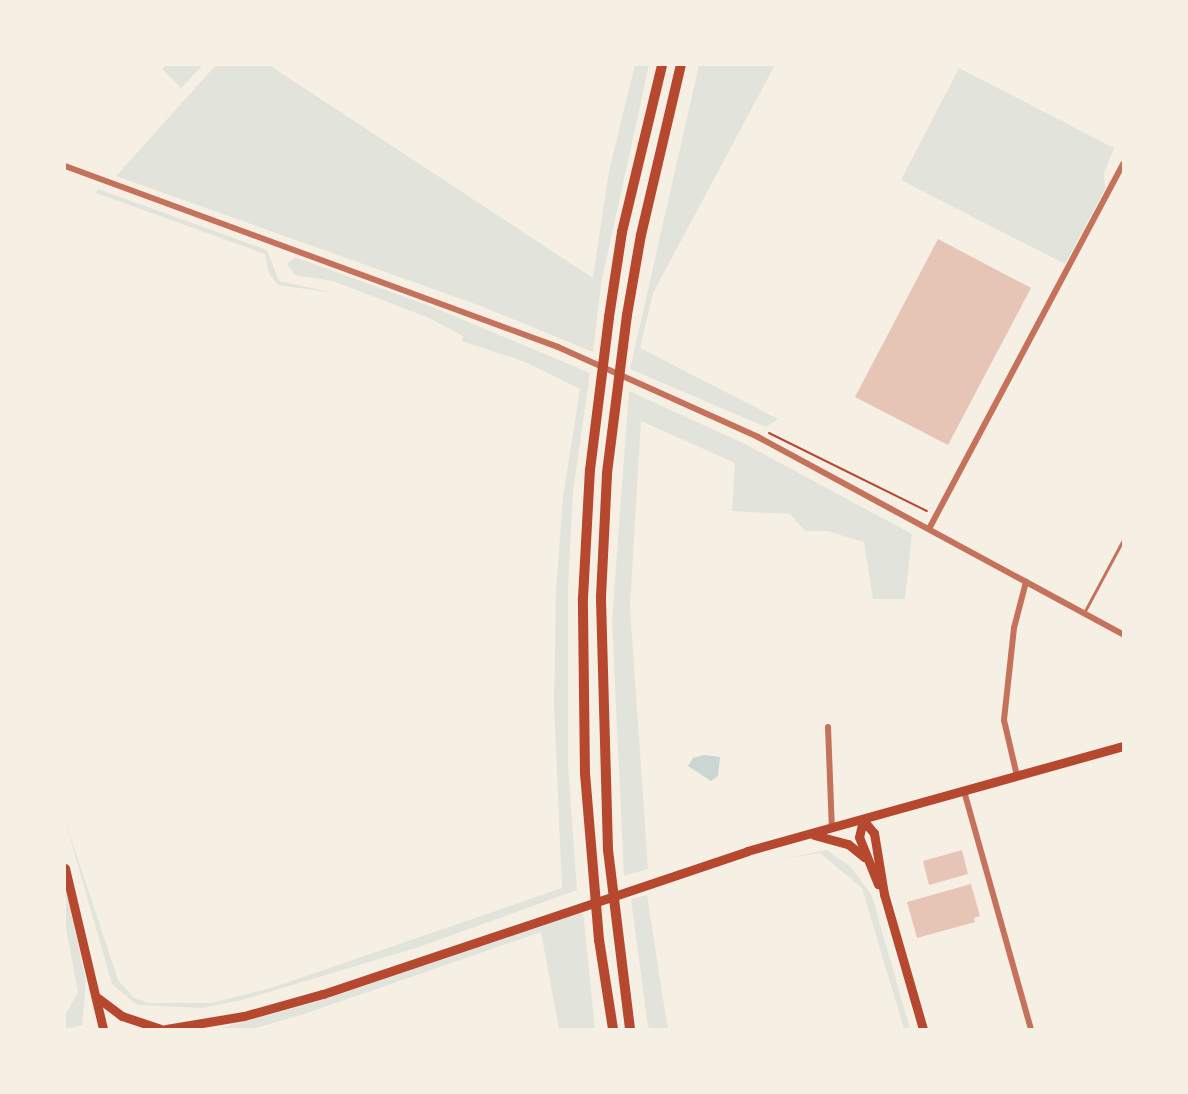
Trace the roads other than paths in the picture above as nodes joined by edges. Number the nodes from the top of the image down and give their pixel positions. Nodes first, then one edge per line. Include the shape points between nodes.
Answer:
1 (663, 65) edge
2 (681, 65) edge
3 (1123, 164) edge
4 (65, 166) edge
5 (930, 527) junction
6 (1123, 540) edge
7 (1026, 582) junction
8 (1084, 613) junction
9 (1123, 634) edge
10 (828, 727) dead end
11 (1123, 746) edge
12 (1017, 776) junction
13 (964, 791) junction
14 (863, 820) junction
15 (832, 829) junction
16 (809, 835) junction
17 (865, 858) junction
18 (65, 868) edge
19 (884, 894) junction
20 (98, 998) junction
21 (103, 1029) edge
22 (164, 1029) edge
23 (613, 1029) edge
24 (630, 1029) edge
25 (923, 1029) edge
26 (1031, 1029) edge

1 - 23 highway via 622,232 609,317 590,470 583,598 585,774 598,940
2 - 24 highway via 641,236 607,473 602,760 616,935
3 - 5 street
4 - 5 street via 558,347 758,437
5 - 7 street
6 - 8 lane
7 - 8 street
7 - 12 street via 1014,628 1004,720
8 - 9 street
10 - 15 street
11 - 12 main road
12 - 13 main road
13 - 14 main road
13 - 26 street
14 - 15 main road
14 - 17 main road via 859,837
14 - 19 main road via 874,833
15 - 16 main road
16 - 17 main road via 848,844
16 - 22 main road via 575,906 323,994 244,1016
17 - 19 main road
18 - 20 main road
19 - 25 main road
20 - 21 main road
20 - 22 main road via 122,1016

